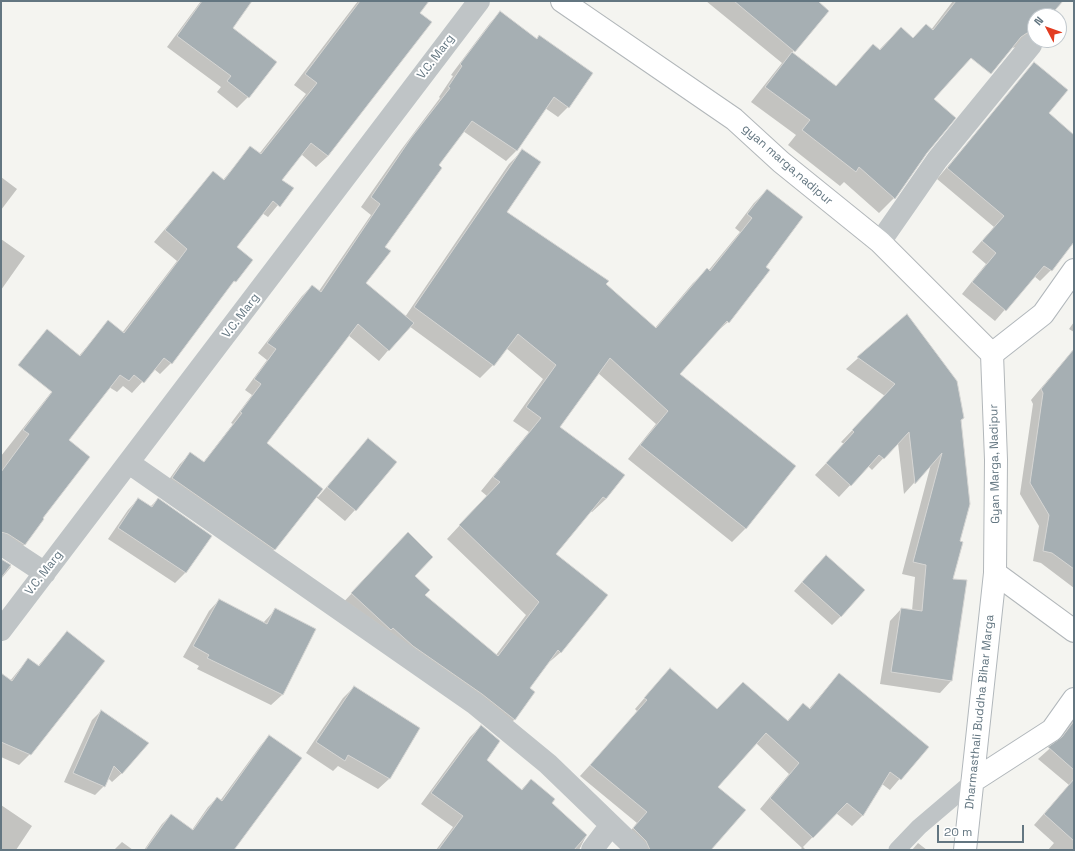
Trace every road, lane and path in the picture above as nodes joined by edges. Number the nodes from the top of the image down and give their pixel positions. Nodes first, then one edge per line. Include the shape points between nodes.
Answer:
1 (479, 1) edge
2 (562, 1) edge
3 (1029, 48) edge
4 (880, 242) junction
5 (1074, 270) edge
6 (992, 354) junction
7 (130, 463) junction
8 (1, 544) edge
9 (45, 573) junction
10 (995, 574) junction
11 (1, 630) edge
12 (1074, 631) edge
13 (1074, 699) edge
14 (973, 781) junction
15 (611, 825) junction
16 (592, 850) edge
17 (637, 850) edge
18 (897, 850) edge
19 (965, 850) edge

1 - 7 street, V.C. Marg
2 - 4 main road, gyan marga,nadipur via 734,119 781,162
3 - 4 street via 937,160
4 - 6 main road, gyan marga,nadipur
5 - 6 main road via 1043,314
6 - 10 main road, Gyan Marga, Nadipur via 996,460
7 - 9 street, V.C. Marg
7 - 15 street via 475,704 548,764
8 - 9 street
9 - 11 street, V.C. Marg
10 - 12 main road
10 - 14 main road, Dharmasthali Buddha Bihar Marga
13 - 14 main road via 1052,730
14 - 18 lane via 919,826
14 - 19 main road, Dharmasthali Buddha Bihar Marga
15 - 16 street
15 - 17 street

